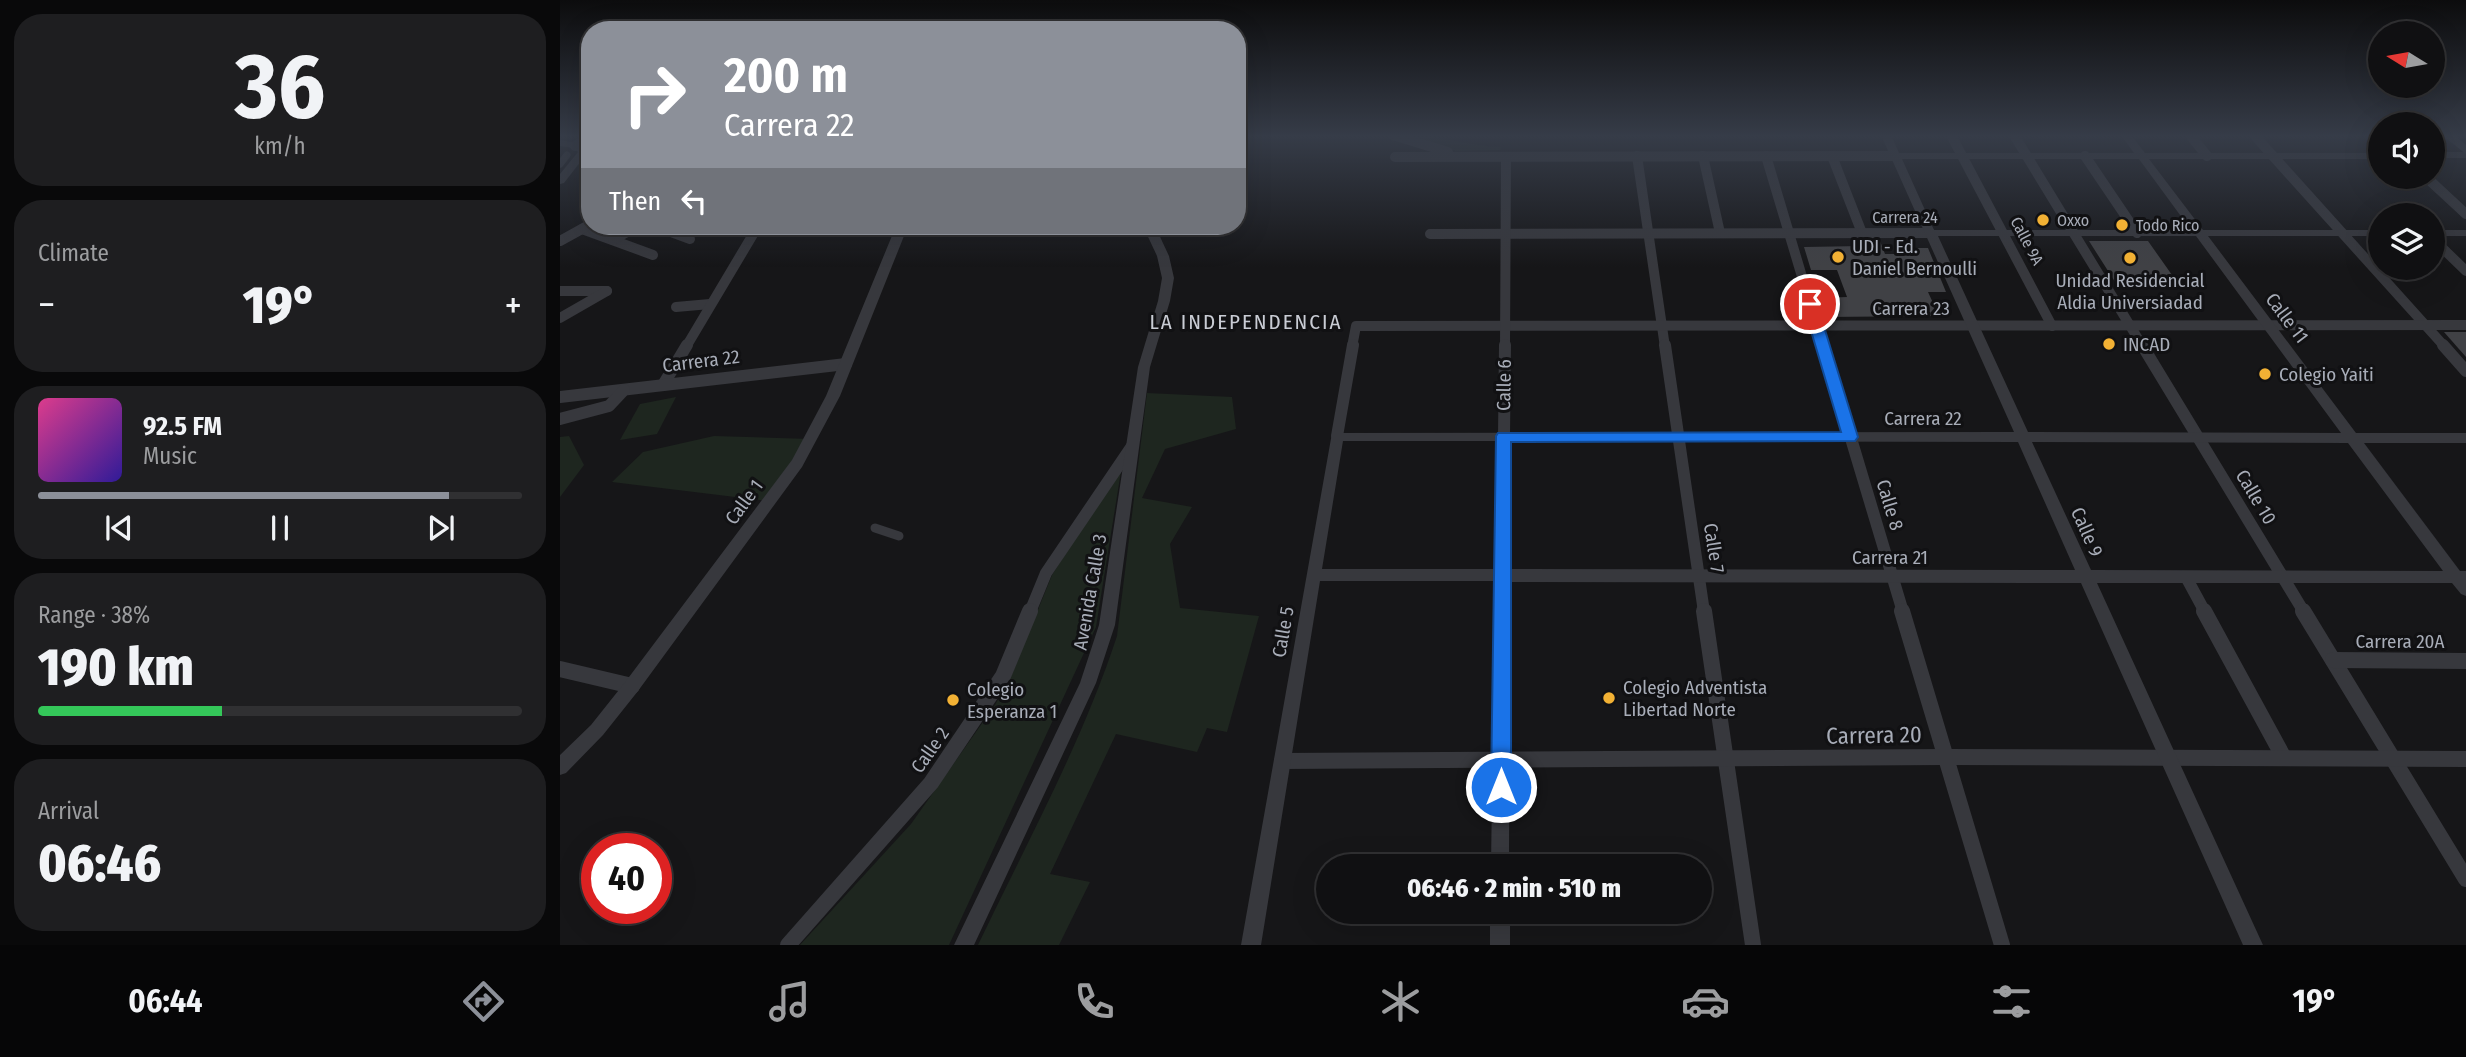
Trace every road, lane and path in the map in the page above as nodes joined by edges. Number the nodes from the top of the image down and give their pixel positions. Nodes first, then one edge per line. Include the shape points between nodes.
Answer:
1 (1506, 179) edge
2 (1640, 179) edge
3 (1708, 179) edge
4 (1773, 179) edge
5 (1841, 179) edge
6 (1906, 179) edge
7 (1974, 179) edge
8 (2041, 179) edge
9 (2101, 179) edge
10 (2159, 179) edge
11 (2294, 179) edge
12 (2439, 189) edge
13 (2466, 214) edge
14 (581, 230) edge
15 (1648, 233) junction
16 (1720, 233) junction
17 (1789, 233) junction
18 (1862, 233) junction
19 (1930, 233) junction
20 (2003, 233) junction
21 (2073, 233) junction
22 (2137, 233) junction
23 (2199, 233) junction
24 (2342, 233) junction
25 (2368, 233) edge
26 (2466, 233) edge
27 (1430, 234) dead end
28 (1506, 234) junction
29 (2445, 234) edge
30 (603, 235) edge
31 (622, 235) edge
32 (679, 235) edge
33 (752, 235) edge
34 (898, 235) edge
35 (1153, 235) edge
36 (690, 239) dead end
37 (613, 240) junction
38 (560, 241) edge
39 (2445, 249) edge
40 (653, 255) dead end
41 (2466, 271) edge
42 (560, 291) edge
43 (710, 304) junction
44 (676, 307) dead end
45 (560, 317) edge
46 (2425, 325) junction
47 (2466, 325) edge
48 (1356, 326) joint
49 (1505, 326) junction
50 (1662, 326) junction
51 (1816, 326) junction
52 (1972, 326) junction
53 (2052, 326) junction
54 (2130, 326) junction
55 (2269, 326) junction
56 (846, 364) junction
57 (2466, 371) edge
58 (663, 385) junction
59 (624, 390) junction
60 (560, 397) edge
61 (560, 419) edge
62 (1337, 436) junction
63 (1504, 436) junction
64 (1678, 437) junction
65 (1850, 437) junction
66 (2023, 438) junction
67 (2198, 438) junction
68 (2353, 438) junction
69 (2466, 438) edge
70 (1132, 446) junction
71 (875, 528) dead end
72 (899, 536) dead end
73 (1314, 575) junction
74 (1503, 575) junction
75 (1699, 576) junction
76 (1891, 576) junction
77 (2086, 576) junction
78 (2186, 577) junction
79 (2282, 577) junction
80 (2461, 577) edge
81 (2466, 590) edge
82 (2333, 660) junction
83 (2466, 661) edge
84 (560, 670) edge
85 (632, 686) junction
86 (1946, 757) junction
87 (2168, 758) junction
88 (2284, 758) junction
89 (2392, 758) junction
90 (2466, 759) edge
91 (1726, 760) junction
92 (1282, 761) junction
93 (1501, 761) junction
94 (560, 767) edge
95 (1500, 854) edge
96 (2466, 879) edge
97 (1500, 924) edge
98 (788, 945) edge
99 (964, 945) edge
100 (1251, 945) edge
101 (1500, 945) edge
102 (1753, 945) edge
103 (2002, 945) edge
104 (2253, 945) edge

1 - 28 street, Calle 6
2 - 15 street, Calle 7
3 - 16 street
4 - 17 street, Calle 8
5 - 18 street
6 - 19 street, Calle 9
7 - 20 street, Calle 9A
8 - 21 street, Calle 10
9 - 22 street
10 - 23 street, Calle 11
11 - 24 street
12 - 13 street
14 - 38 street
15 - 16 street, Carrera 24
15 - 28 street, Carrera 24
15 - 50 street, Calle 7
16 - 17 street, Carrera 24
17 - 18 street, Carrera 24
17 - 51 street, Calle 8
18 - 19 street, Carrera 24
19 - 20 street, Carrera 24
19 - 52 street, Calle 9
20 - 21 street, Carrera 24
20 - 53 street, Calle 9A
21 - 22 street, Carrera 24
21 - 54 street, Calle 10
22 - 23 street, Carrera 24
23 - 24 street, Carrera 24
23 - 55 street, Calle 11
24 - 25 street, Carrera 24
24 - 46 street
26 - 29 street
27 - 28 street, Carrera 24
28 - 49 street, Calle 6
30 - 37 street
31 - 37 street
32 - 36 street
33 - 43 street
34 - 56 street, Calle 1
35 - 70 street, Avenida Calle 3 via 1168,278 1144,367
37 - 40 street
39 - 41 street
42 - 45 street via 607,291
43 - 44 street
43 - 58 street
46 - 47 street, Carrera 23
46 - 55 street, Carrera 23
46 - 57 street
48 - 49 street, Carrera 23
48 - 62 street, Calle 5
49 - 50 street, Carrera 23
49 - 63 street, Calle 6
50 - 51 street, Carrera 23
50 - 64 street, Calle 7
51 - 52 street, Carrera 23
51 - 65 street, Calle 8
52 - 53 street, Carrera 23
52 - 66 street, Calle 9
53 - 54 street, Carrera 23
54 - 55 street, Carrera 23
54 - 67 street, Calle 10
55 - 68 street, Calle 11
56 - 58 street, Carrera 22
56 - 85 street, Calle 1 via 797,463
58 - 59 street, Carrera 22
59 - 60 street, Carrera 22
59 - 61 street via 609,406
62 - 63 street, Carrera 22
62 - 73 street, Calle 5
63 - 64 street, Carrera 22
63 - 74 street, Calle 6
64 - 65 street, Carrera 22
64 - 75 street, Calle 7
65 - 66 street, Carrera 22
65 - 76 street, Calle 8
66 - 67 street, Carrera 22
66 - 77 street, Calle 9
67 - 68 street, Carrera 22
67 - 79 street, Calle 10
68 - 69 street, Carrera 22
68 - 80 street, Calle 11
70 - 98 street, Calle 2 via 1046,573 1003,676 939,771 909,811
70 - 99 street, Avenida Calle 3 via 1107,625 1098,659
71 - 72 street
73 - 74 street, Carrera 21
73 - 92 street, Calle 5
74 - 75 street, Carrera 21
74 - 93 street, Calle 6
75 - 76 street, Carrera 21
75 - 91 street, Calle 7
76 - 77 street, Carrera 21
76 - 86 street, Calle 8
77 - 78 street, Carrera 21
77 - 87 street, Calle 9
78 - 79 street, Carrera 21
78 - 88 street
79 - 80 street, Carrera 21
79 - 82 street, Calle 10
80 - 81 street, Calle 11
82 - 83 street, Carrera 20A
82 - 89 street, Calle 10
84 - 85 street
85 - 94 street, Calle 1
86 - 87 street, Carrera 20
86 - 91 street, Carrera 20
86 - 103 street, Calle 8
87 - 88 street, Carrera 20
87 - 104 street, Calle 9
88 - 89 street, Carrera 20
89 - 90 street, Carrera 20
89 - 96 street, Calle 10
91 - 93 street, Carrera 20
91 - 102 street, Calle 7
92 - 93 street, Carrera 20
92 - 100 street, Calle 5
93 - 95 street, Calle 6
97 - 101 street

